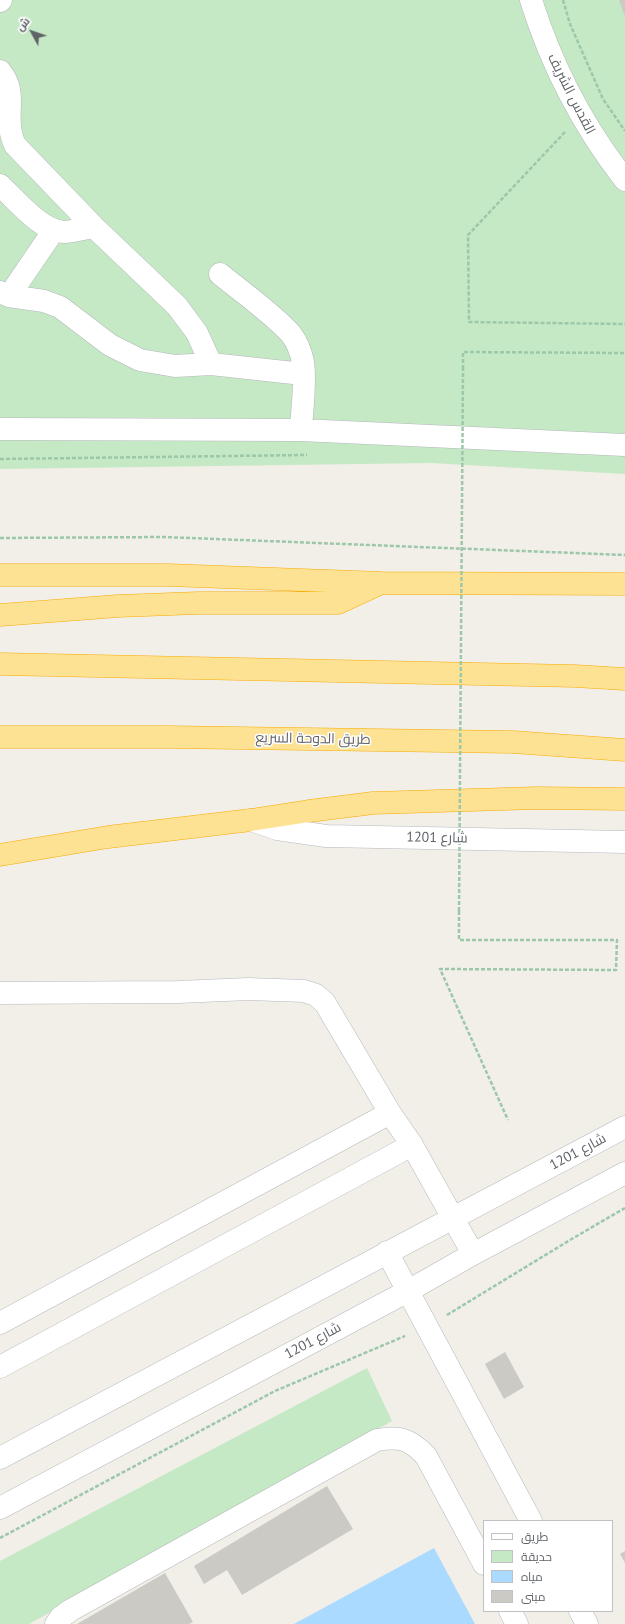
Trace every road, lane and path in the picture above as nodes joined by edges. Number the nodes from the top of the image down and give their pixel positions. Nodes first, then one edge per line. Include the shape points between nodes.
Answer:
1 (531, 0) edge
2 (563, 0) edge
3 (0, 71) edge
4 (580, 116) junction
5 (5, 124) edge
6 (625, 131) edge
7 (625, 180) edge
8 (0, 185) edge
9 (94, 227) junction
10 (54, 230) junction
11 (220, 274) dead end
12 (4, 294) edge
13 (625, 324) edge
14 (625, 353) edge
15 (210, 364) junction
16 (303, 374) junction
17 (0, 429) edge
18 (301, 430) junction
19 (625, 445) edge
20 (308, 455) dead end
21 (459, 456) dead end
22 (466, 456) dead end
23 (0, 459) edge
24 (0, 538) edge
25 (625, 555) edge
26 (0, 575) edge
27 (382, 583) junction
28 (625, 584) edge
29 (0, 614) edge
30 (0, 664) edge
31 (625, 679) edge
32 (0, 737) edge
33 (625, 750) edge
34 (625, 799) edge
35 (251, 820) junction
36 (625, 842) edge
37 (0, 855) edge
38 (0, 993) edge
39 (390, 1113) junction
40 (508, 1120) dead end
41 (625, 1126) edge
42 (412, 1145) junction
43 (625, 1173) edge
44 (625, 1208) edge
45 (453, 1218) junction
46 (387, 1252) junction
47 (473, 1254) junction
48 (408, 1290) junction
49 (0, 1323) edge
50 (428, 1327) junction
51 (0, 1367) edge
52 (0, 1458) edge
53 (0, 1508) edge
54 (530, 1520) edge
55 (0, 1538) edge
56 (483, 1562) edge
57 (511, 1612) edge
58 (580, 1612) edge
59 (56, 1624) edge
60 (517, 1624) edge
61 (586, 1624) edge

1 - 4 street, القدس الشريف via 555,67
2 - 6 path via 570,24 603,99
3 - 5 street via 6,78 10,90
4 - 7 street, القدس الشريف
4 - 13 path via 468,235 469,322
5 - 9 street via 15,145
8 - 10 street via 34,218
9 - 10 street via 65,232
9 - 15 street via 177,306 197,333
10 - 12 street
11 - 16 street via 291,334 299,347
12 - 15 street via 44,301 60,307 110,345 140,360 175,366
14 - 40 path, bridge via 463,352 459,940 617,940 616,970 440,969
15 - 16 street
16 - 18 street
17 - 18 street
18 - 19 street
20 - 23 path
21 - 22 path
24 - 25 path via 164,537
26 - 27 highway via 168,575
27 - 28 highway
27 - 29 highway via 338,603 199,603
30 - 31 highway
32 - 33 highway, طريق الدوحة السريع via 513,742
34 - 35 highway via 537,798 373,803
35 - 36 street, شارع 1201 via 277,829 326,836
35 - 37 highway via 108,837
38 - 39 street via 249,989 304,991 316,995 325,1003
39 - 42 street
39 - 49 street
41 - 45 street, شارع 1201
42 - 45 street
42 - 51 street
43 - 47 street, شارع 1201
44 - 50 path
45 - 46 street, شارع 1201
45 - 47 street
46 - 48 street
46 - 52 street, شارع 1201
47 - 48 street, شارع 1201
48 - 50 street
48 - 53 street, شارع 1201
50 - 54 street
50 - 55 path via 275,1391
56 - 59 street via 426,1456 417,1446 404,1439 377,1440 71,1610
57 - 60 street
58 - 61 street

